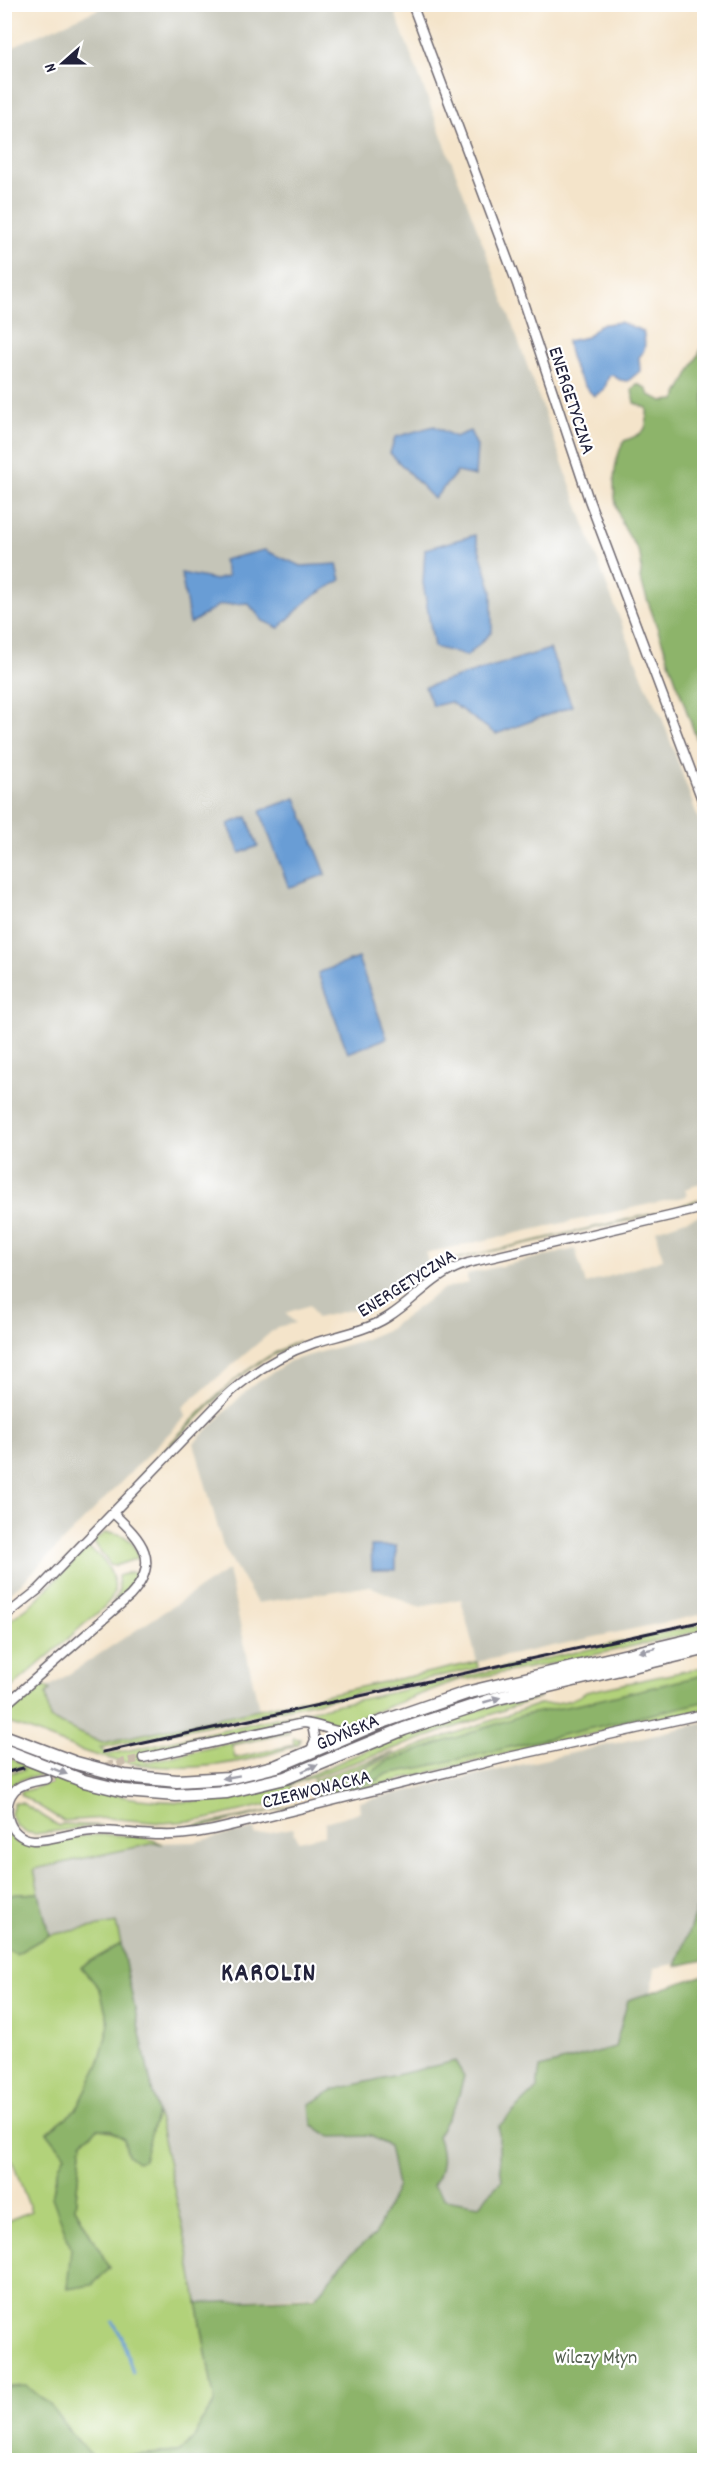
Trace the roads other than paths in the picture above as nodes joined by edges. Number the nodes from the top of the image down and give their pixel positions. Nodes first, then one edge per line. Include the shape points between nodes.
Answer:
1 (412, 4) edge
2 (705, 805) edge
3 (705, 1208) edge
4 (113, 1513) junction
5 (4, 1617) edge
6 (705, 1636) edge
7 (703, 1650) edge
8 (4, 1706) edge
9 (705, 1714) edge
10 (312, 1725) junction
11 (354, 1733) junction
12 (4, 1736) edge
13 (4, 1750) edge
14 (307, 1754) junction
15 (142, 1758) tunnel mouth
16 (47, 1779) tunnel mouth

1 - 2 street, ENERGETYCZNA via 518,284 589,500
3 - 4 street, ENERGETYCZNA via 468,1263 434,1279 389,1317 373,1325 284,1355 235,1388
4 - 5 street, ENERGETYCZNA via 38,1590
4 - 8 street via 143,1547 147,1562 142,1580 130,1596
6 -> 11 main road, GDYŃSKA via 484,1688
13 -> 7 main road, GDYŃSKA via 84,1781 125,1791 185,1796 227,1792 285,1778 388,1735 474,1705
9 - 16 street, CZERWONACKA via 188,1834 105,1830 37,1840 24,1838 8,1824 8,1799 20,1787
10 - 11 street
10 - 14 street, CZERWONACKA via 315,1744
10 - 15 street via 296,1724
11 - 14 main road, GDYŃSKA
14 -> 12 main road, GDYŃSKA via 228,1778 160,1780 100,1770

